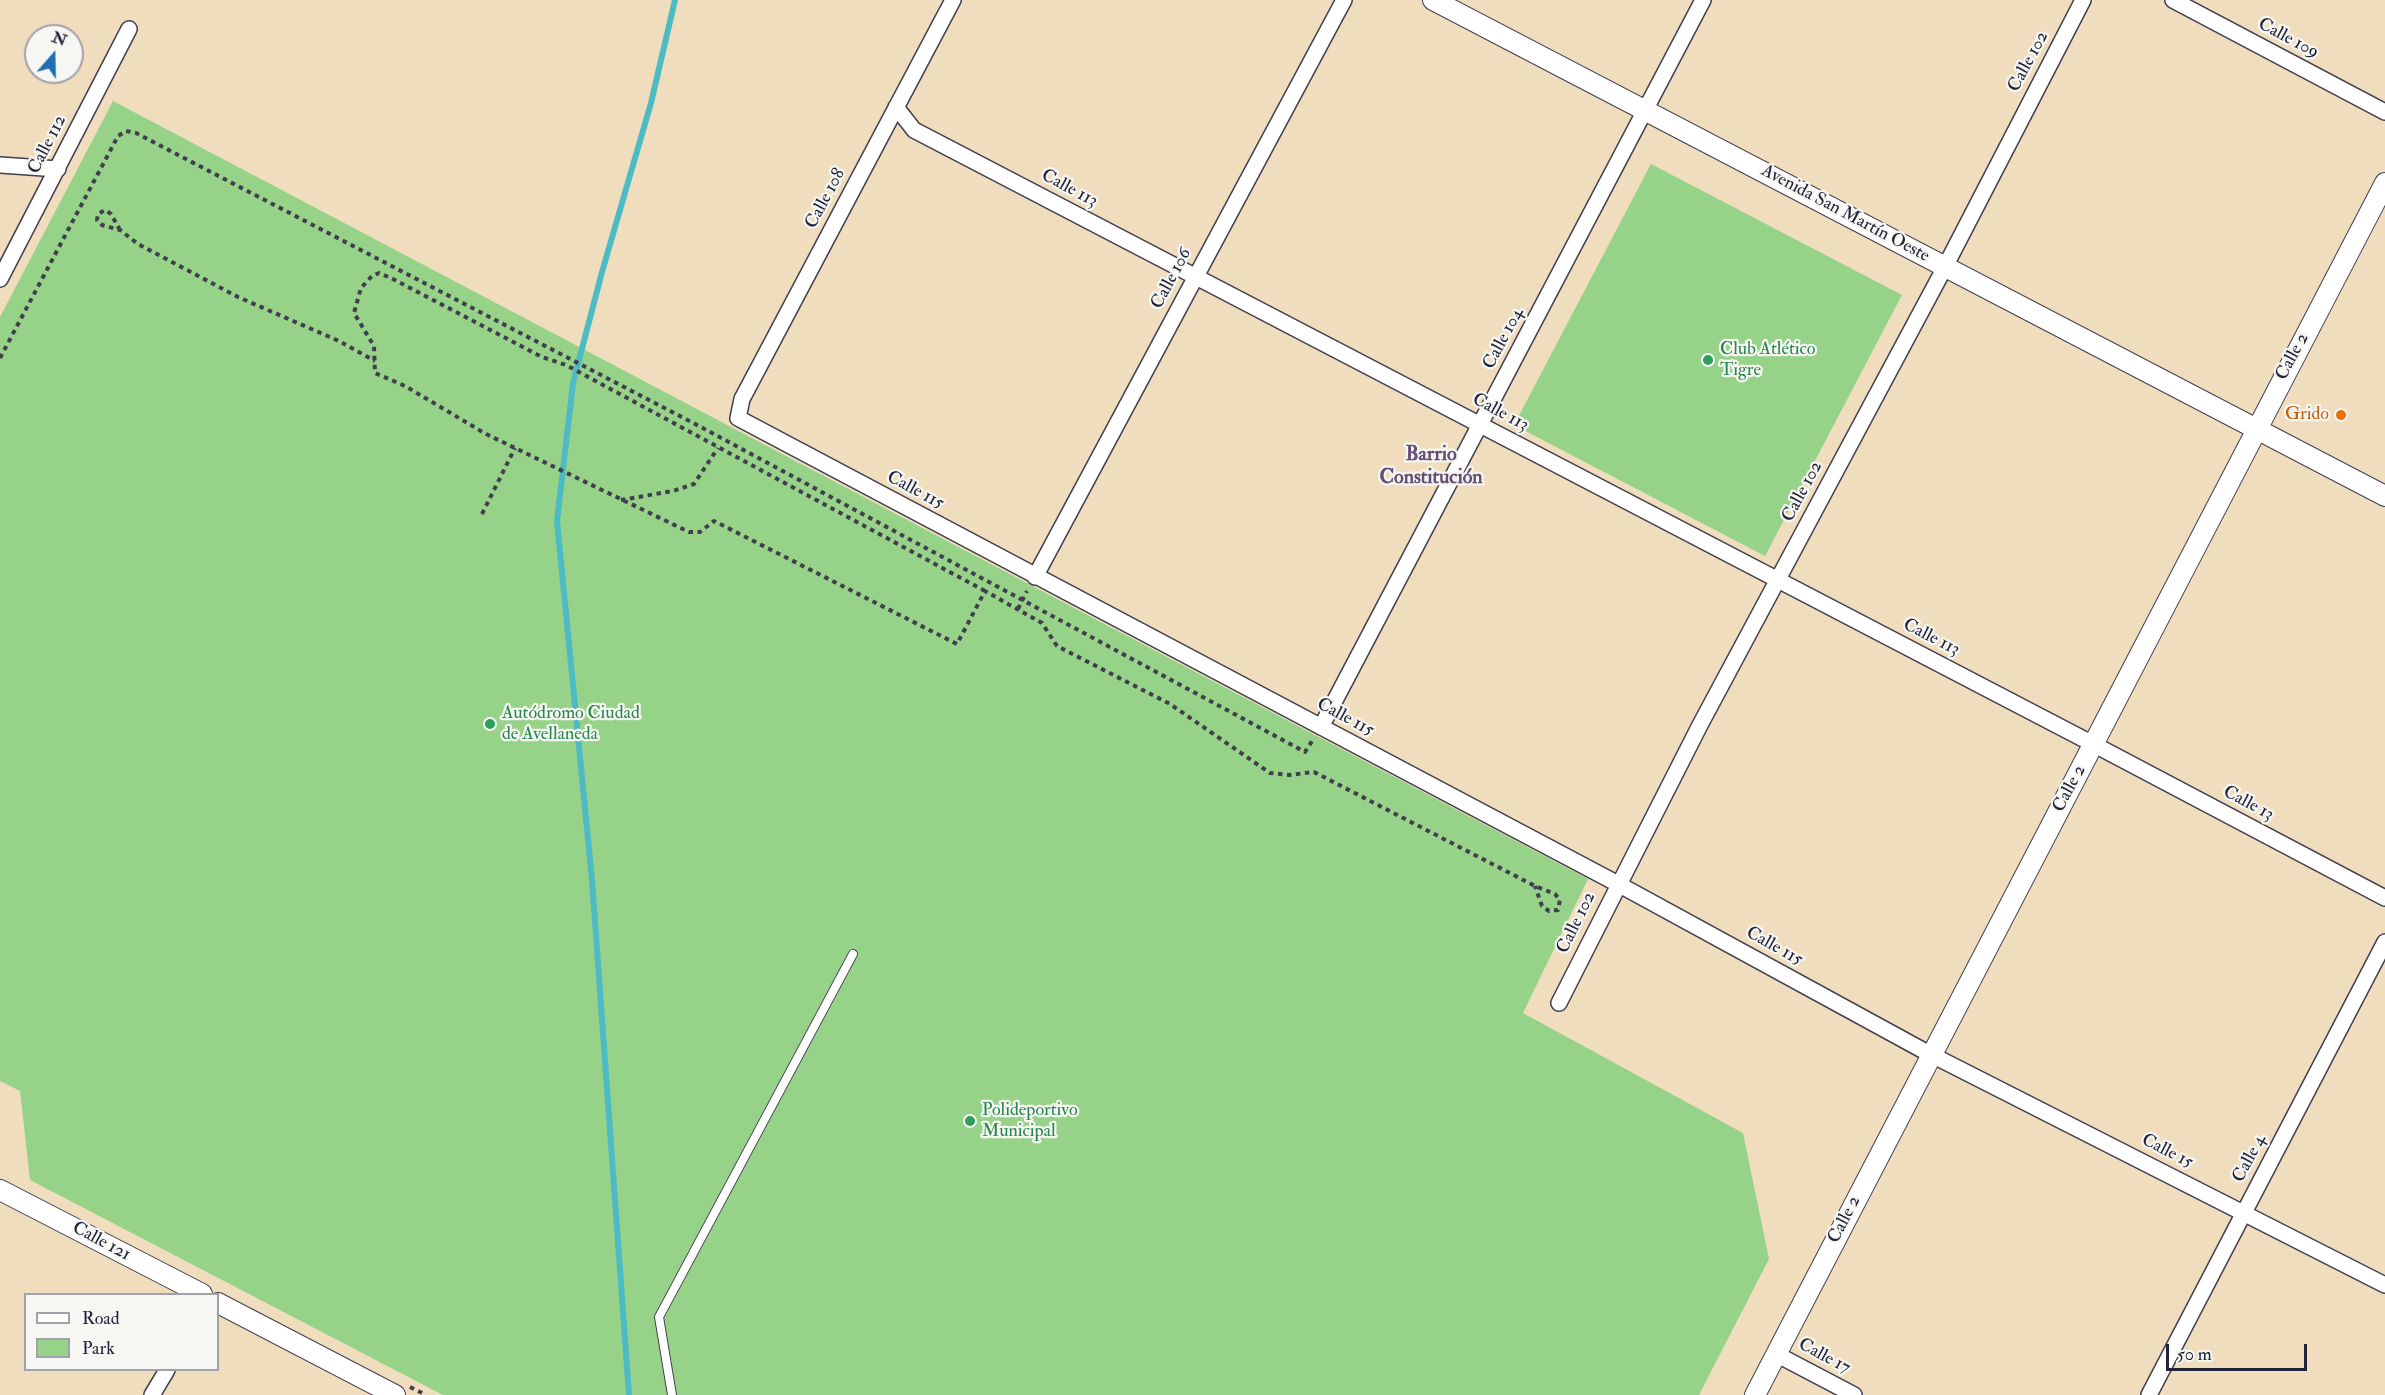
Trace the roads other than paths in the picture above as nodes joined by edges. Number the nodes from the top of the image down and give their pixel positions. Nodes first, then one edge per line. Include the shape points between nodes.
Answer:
1 (953, 0) edge
2 (1344, 0) edge
3 (1433, 0) edge
4 (1703, 0) edge
5 (2084, 0) edge
6 (2173, 0) edge
7 (129, 29) dead end
8 (896, 107) junction
9 (1646, 110) junction
10 (2385, 112) edge
11 (0, 165) edge
12 (58, 169) junction
13 (2385, 183) edge
14 (1945, 267) junction
15 (1196, 277) junction
16 (0, 279) edge
17 (738, 418) joint
18 (1480, 425) junction
19 (2256, 429) junction
20 (2385, 496) edge
21 (1035, 577) junction
22 (1778, 581) junction
23 (1321, 727) junction
24 (2093, 744) junction
25 (1618, 884) junction
26 (2385, 898) edge
27 (2385, 942) edge
28 (853, 954) dead end
29 (1559, 1003) dead end
30 (1931, 1055) junction
31 (0, 1190) edge
32 (2244, 1212) junction
33 (2385, 1285) edge
34 (200, 1293) edge
35 (219, 1304) edge
36 (1776, 1354) junction
37 (166, 1371) edge
38 (152, 1395) edge
39 (395, 1395) edge
40 (672, 1395) edge
41 (1755, 1395) edge
42 (1854, 1395) edge
43 (2149, 1395) edge

1 - 8 street, Calle 108
2 - 15 street, Calle 106
3 - 9 street, Avenida San Martín Oeste
4 - 9 street, Calle 104
5 - 14 street, Calle 102
6 - 10 street, Calle 109
7 - 12 street, Calle 112
8 - 15 street, Calle 113 via 914,130
8 - 17 street, Calle 108 via 742,399
9 - 14 street, Avenida San Martín Oeste
9 - 18 street, Calle 104
11 - 12 street
12 - 16 street, Calle 112
13 - 19 street, Calle 2
14 - 19 street, Avenida San Martín Oeste
14 - 22 street, Calle 102
15 - 18 street, Calle 113
15 - 21 street, Calle 106
17 - 21 street, Calle 115
18 - 22 street, Calle 113
18 - 23 street, Calle 104
19 - 20 street, Avenida San Martín Oeste
19 - 24 street, Calle 2
21 - 23 street, Calle 115
22 - 24 street, Calle 113
22 - 25 street, Calle 102
23 - 25 street, Calle 115
24 - 26 street, Calle 13
24 - 30 street, Calle 2
25 - 29 street, Calle 102
25 - 30 street, Calle 115
27 - 32 street, Calle 4
28 - 40 lane via 659,1317
30 - 32 street, Calle 15
30 - 36 street, Calle 2
31 - 34 street, Calle 121
32 - 33 street, Calle 15
32 - 43 street, Calle 4
35 - 39 street
36 - 41 street, Calle 2
36 - 42 street, Calle 17
37 - 38 street

